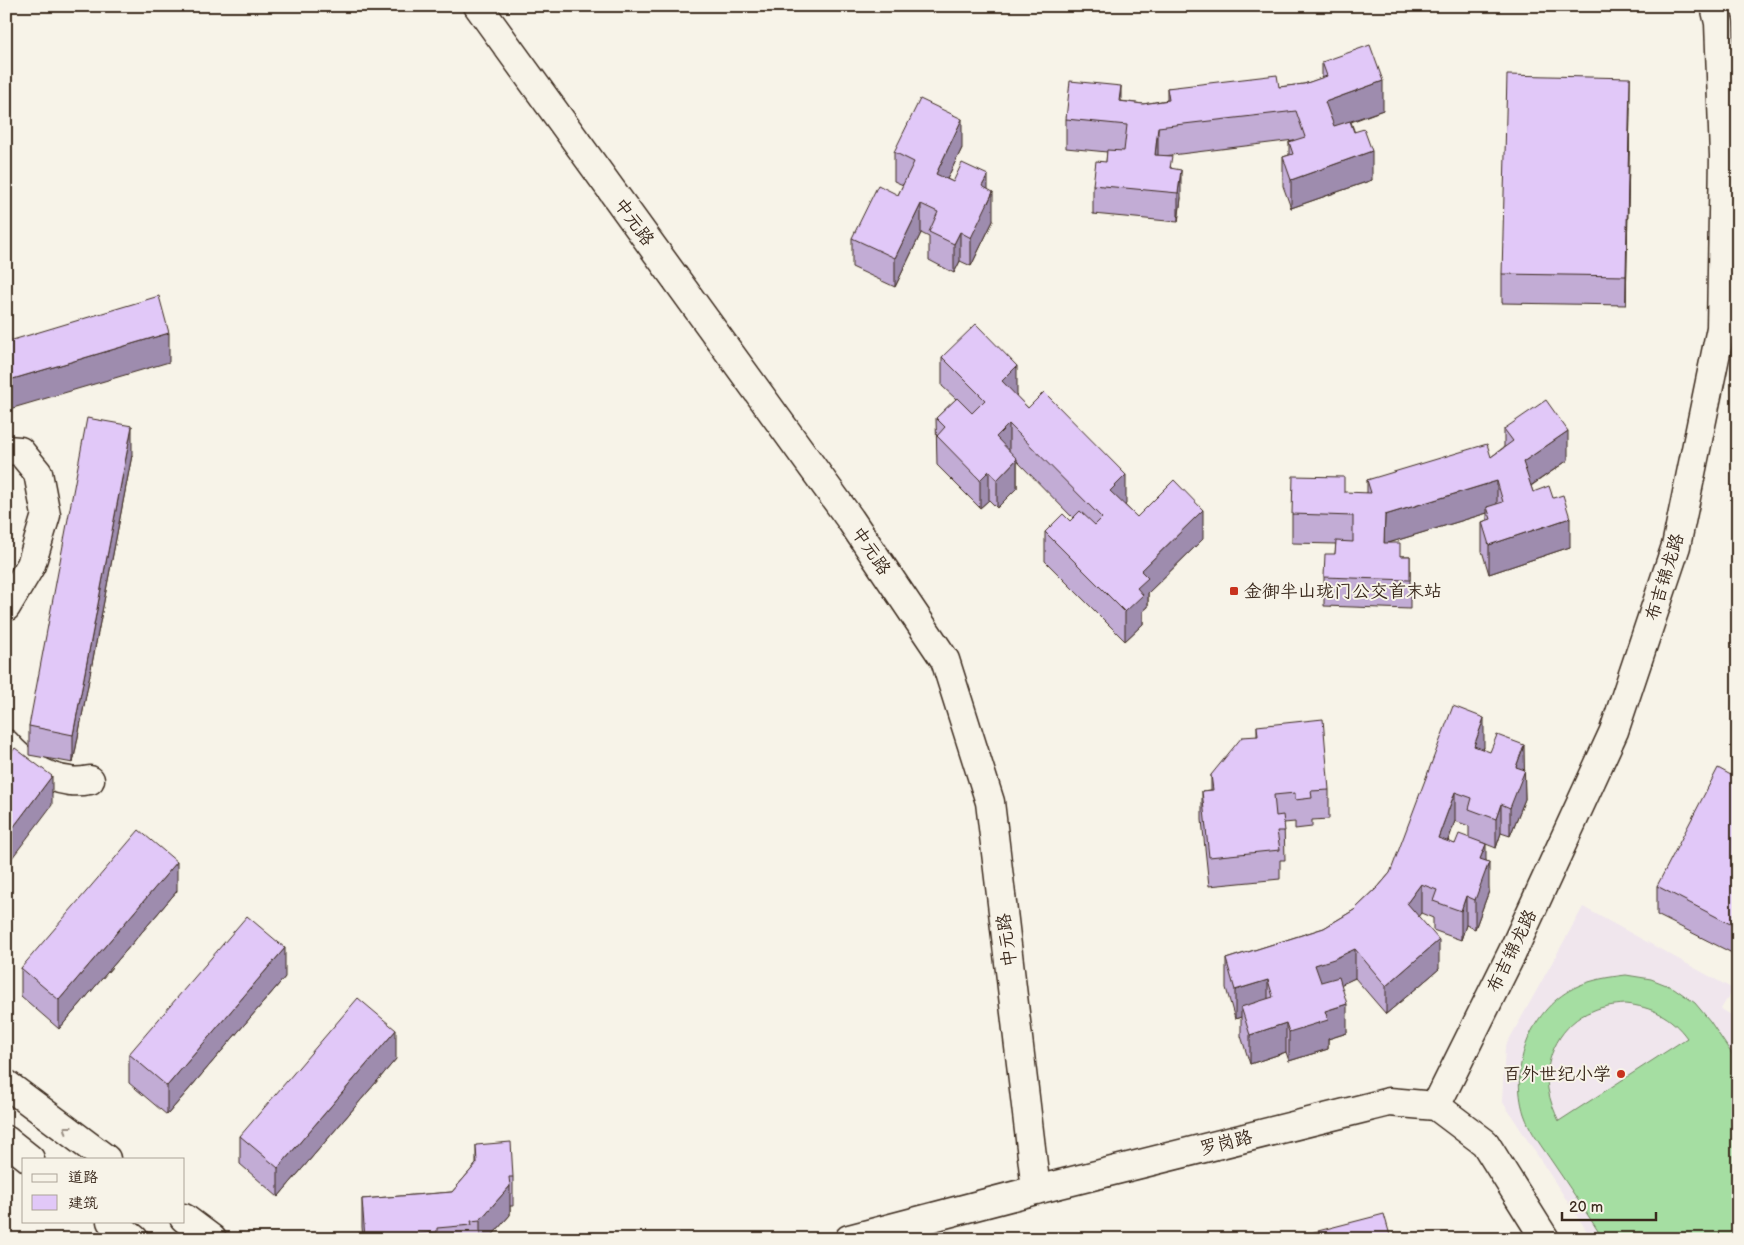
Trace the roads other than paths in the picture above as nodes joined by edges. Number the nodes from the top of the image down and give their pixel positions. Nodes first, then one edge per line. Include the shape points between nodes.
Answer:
1 (478, 6) edge
2 (1715, 6) edge
3 (6, 450) edge
4 (6, 607) edge
5 (6, 744) edge
6 (90, 780) dead end
7 (6, 1084) edge
8 (1436, 1106) junction
9 (6, 1140) edge
10 (29, 1158) edge
11 (105, 1158) edge
12 (1036, 1190) junction
13 (185, 1219) edge
14 (112, 1222) edge
15 (134, 1239) edge
16 (212, 1239) edge
17 (848, 1239) edge
18 (1545, 1239) edge

1 - 12 street, 中元路 via 850,519 945,660 990,802
2 - 8 street, 布吉锦龙路 via 1719,23 1724,156 1721,328 1676,546 1614,731 1512,952
3 - 4 street via 20,451 38,473 46,516 31,565
5 - 6 street via 16,756 43,773 70,781
11 -> 7 street
8 - 12 street, 罗岗路 via 1389,1102
8 - 18 street via 1485,1144
9 - 10 street
12 - 17 street, 罗岗路
13 - 16 street
14 - 15 street

